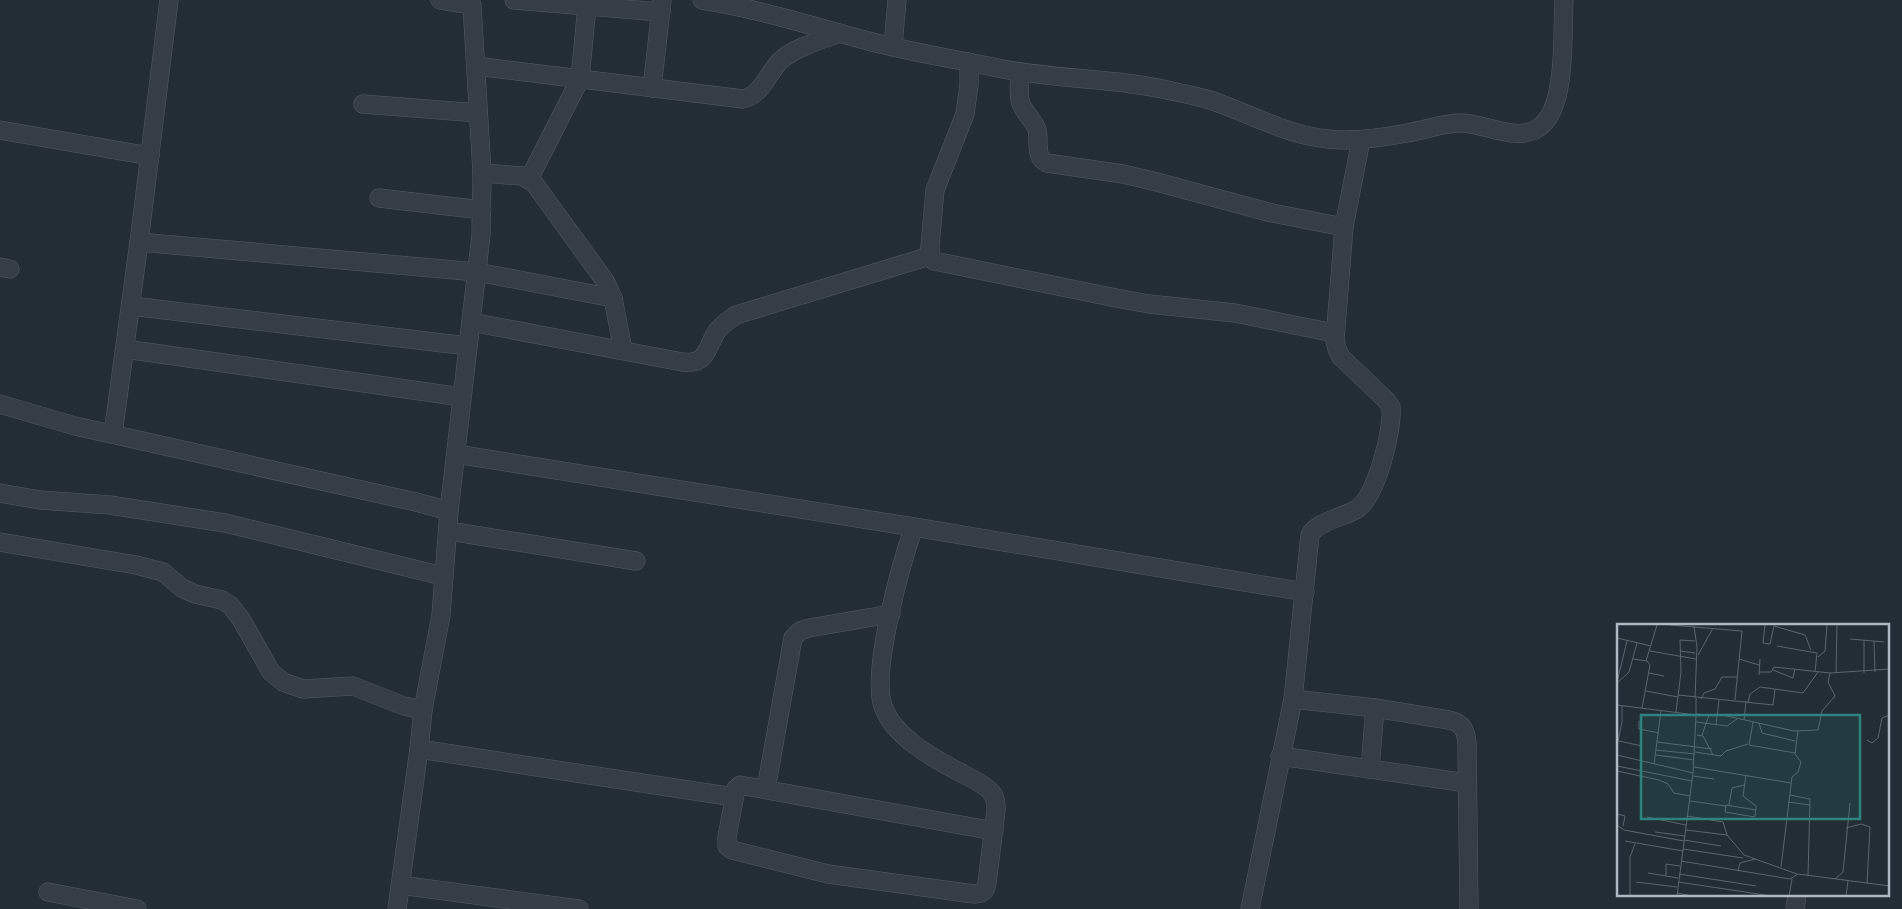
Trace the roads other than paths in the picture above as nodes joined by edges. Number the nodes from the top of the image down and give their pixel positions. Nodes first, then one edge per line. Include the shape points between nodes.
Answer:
1 (169, 0) edge
2 (440, 0) edge
3 (514, 0) edge
4 (702, 0) edge
5 (897, 0) edge
6 (1564, 0) edge
7 (472, 2) edge
8 (587, 6) junction
9 (662, 6) edge
10 (840, 33) junction
11 (893, 46) junction
12 (969, 62) junction
13 (476, 66) junction
14 (1020, 72) junction
15 (580, 79) junction
16 (652, 88) junction
17 (363, 104) dead end
18 (478, 113) junction
19 (0, 130) edge
20 (1361, 140) junction
21 (150, 156) junction
22 (482, 173) junction
23 (529, 179) junction
24 (379, 198) dead end
25 (482, 210) junction
26 (1344, 227) junction
27 (139, 242) junction
28 (930, 256) junction
29 (477, 272) junction
30 (613, 298) junction
31 (131, 306) junction
32 (471, 322) junction
33 (1334, 333) junction
34 (468, 346) junction
35 (125, 349) junction
36 (623, 350) junction
37 (462, 397) junction
38 (0, 404) edge
39 (113, 434) junction
40 (456, 454) junction
41 (0, 493) edge
42 (449, 511) junction
43 (914, 527) junction
44 (449, 530) junction
45 (0, 542) edge
46 (636, 561) dead end
47 (443, 576) junction
48 (1304, 592) junction
49 (891, 614) junction
50 (1292, 699) junction
51 (1374, 708) junction
52 (423, 710) junction
53 (419, 749) junction
54 (1280, 756) junction
55 (1370, 769) junction
56 (1467, 783) junction
57 (766, 789) junction
58 (734, 797) junction
59 (994, 831) junction
60 (400, 885) junction
61 (48, 892) dead end
62 (1797, 896) edge
63 (137, 909) edge
64 (397, 909) edge
65 (579, 909) edge
66 (1250, 909) edge
67 (1468, 909) edge
68 (1795, 909) edge

1 - 21 street
2 - 7 street
3 - 8 street
4 - 10 street via 752,9
5 - 11 street
6 - 20 street via 1561,76 1556,103 1549,118 1535,130 1520,133 1452,123
7 - 13 street
8 - 9 street
8 - 15 street
9 - 16 street
10 - 11 street
10 - 16 street via 787,55 758,91 748,98
11 - 12 street
12 - 14 street
12 - 28 street via 965,114 935,190
13 - 15 street
13 - 18 street
14 - 20 street via 1174,91 1209,100 1306,135
14 - 26 street via 1021,104 1036,126 1040,156 1046,163 1146,179
15 - 16 street
15 - 23 street
17 - 18 street
18 - 22 street
19 - 21 street
20 - 26 street
21 - 27 street
22 - 23 street via 513,174
22 - 25 street
23 - 30 street via 600,272
24 - 25 street
25 - 29 street
26 - 33 street
27 - 29 street
27 - 31 street
28 - 33 street via 938,264 1116,298 1235,313
28 - 36 street via 736,315 718,329 704,357 695,362
29 - 30 street
29 - 32 street
30 - 36 street
31 - 34 street
31 - 35 street
32 - 34 street
32 - 36 street
33 - 48 street via 1341,357 1386,400 1391,411 1384,457 1365,501 1355,510 1318,527 1310,535
34 - 37 street
35 - 37 street
35 - 39 street
37 - 40 street
38 - 39 street
39 - 42 street
40 - 42 street
40 - 43 street
41 - 47 street via 40,500 110,505 225,523
42 - 44 street
43 - 48 street
43 - 49 street
44 - 46 street
44 - 47 street
45 - 52 street via 163,572 194,594 230,605 270,672 283,682 303,689 353,686
47 - 52 street via 440,615
48 - 50 street
49 - 57 street via 809,628 793,638
49 - 59 street via 880,680 880,695 886,714 910,741 930,756 991,792 996,803
50 - 51 street
50 - 54 street
51 - 55 street
51 - 56 street via 1461,724 1466,734
52 - 53 street
53 - 58 street
53 - 60 street
54 - 55 street
54 - 66 street
55 - 56 street
56 - 67 street
57 - 58 street via 740,785
57 - 59 street
58 - 59 street via 726,841 728,848 861,879 974,894 986,888
60 - 64 street
60 - 65 street
61 - 63 street
62 - 68 street

